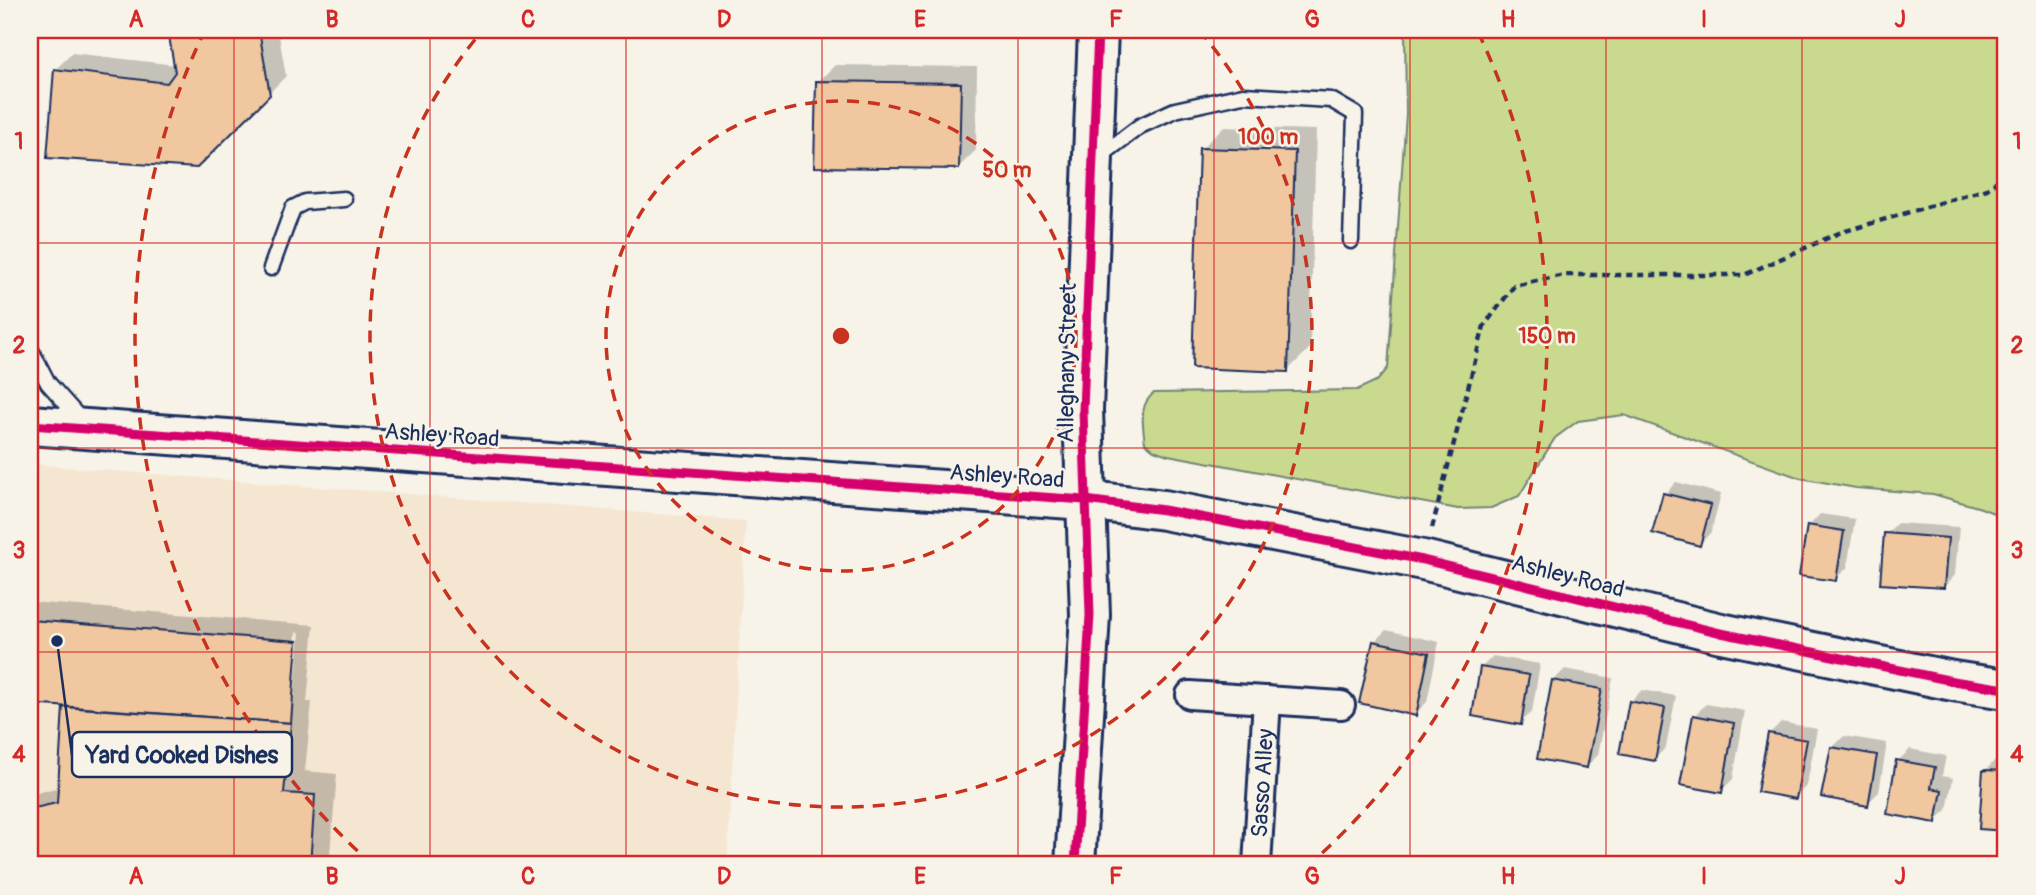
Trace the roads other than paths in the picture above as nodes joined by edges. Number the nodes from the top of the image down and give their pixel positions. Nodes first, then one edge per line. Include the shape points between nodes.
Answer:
1 (1098, 30) edge
2 (1092, 162) junction
3 (344, 199) dead end
4 (1351, 241) dead end
5 (271, 268) dead end
6 (30, 348) edge
7 (30, 425) edge
8 (90, 430) junction
9 (1086, 500) junction
10 (2006, 689) edge
11 (1190, 695) dead end
12 (1267, 701) junction
13 (1341, 705) dead end
14 (1075, 865) edge
15 (1257, 865) edge

1 - 2 street, Alleghany Street
2 - 4 lane via 1140,126 1175,110 1243,95 1331,100 1355,114
2 - 9 street, Alleghany Street via 1083,410
3 - 5 lane via 305,202 293,208
6 - 8 lane via 48,383
7 - 8 street, Ashley Road
8 - 9 street, Ashley Road
9 - 10 street, Ashley Road via 1164,510 1423,560 1721,633
9 - 14 street, Alleghany Street via 1090,615
11 - 12 street
12 - 13 street
12 - 15 street, Sasso Alley

